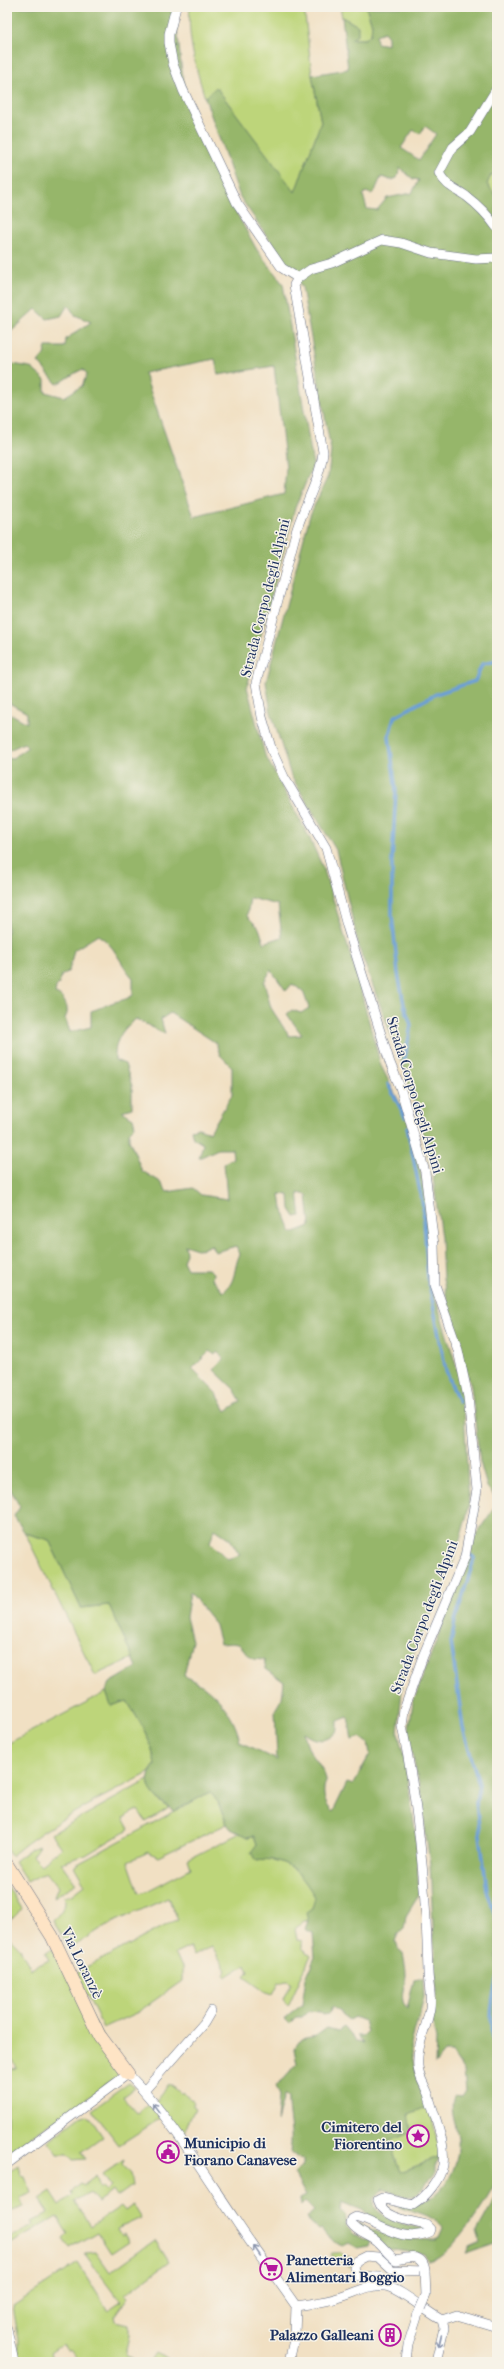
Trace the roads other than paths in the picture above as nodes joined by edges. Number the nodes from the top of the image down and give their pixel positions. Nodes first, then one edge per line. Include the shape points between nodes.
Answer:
1 (176, 7) edge
2 (497, 88) edge
3 (497, 228) edge
4 (497, 258) edge
5 (298, 278) junction
6 (7, 1865) edge
7 (211, 2011) dead end
8 (128, 2074) junction
9 (144, 2091) junction
10 (7, 2164) edge
11 (425, 2271) junction
12 (386, 2286) junction
13 (296, 2306) junction
14 (442, 2320) junction
15 (497, 2327) edge
16 (7, 2329) edge
17 (14, 2362) edge
18 (289, 2362) edge
19 (409, 2362) edge
20 (436, 2362) edge

1 - 5 street via 169,43 173,64 186,97 237,203 282,268
2 - 3 street via 470,132 453,147 439,173 446,184 484,210
4 - 5 street via 476,259 431,253 382,240 332,263 311,269
5 - 11 street, Strada Corpo degli Alpini via 294,285 296,304 323,452 318,476 296,532 256,683 272,751 284,777 326,848 347,926 425,1172 434,1244 435,1285 458,1350 468,1397 477,1490 466,1553 423,1656 404,1710 402,1726 421,1840 428,1950 430,2007 419,2046 418,2066 420,2080 440,2127 443,2164 431,2188 413,2205 382,2198 378,2200 381,2208 390,2214 427,2225 431,2229 430,2232 423,2235 397,2236 356,2217 351,2223 356,2230 375,2241 396,2260 420,2258
6 - 8 street, Via Loranzè via 52,1936 100,2035
7 - 9 street via 204,2023
8 - 9 street
8 - 10 street
13 -> 9 street via 240,2229 209,2178
11 - 12 street via 392,2270 378,2257 366,2256 356,2261 354,2267 357,2276 381,2278
11 - 19 street, bridge via 426,2295 408,2345 406,2360
12 - 13 street via 364,2288 341,2297
12 - 14 street via 412,2299 426,2312
13 - 18 street
14 - 15 street via 457,2315
14 -> 20 street via 444,2328
16 - 17 street

